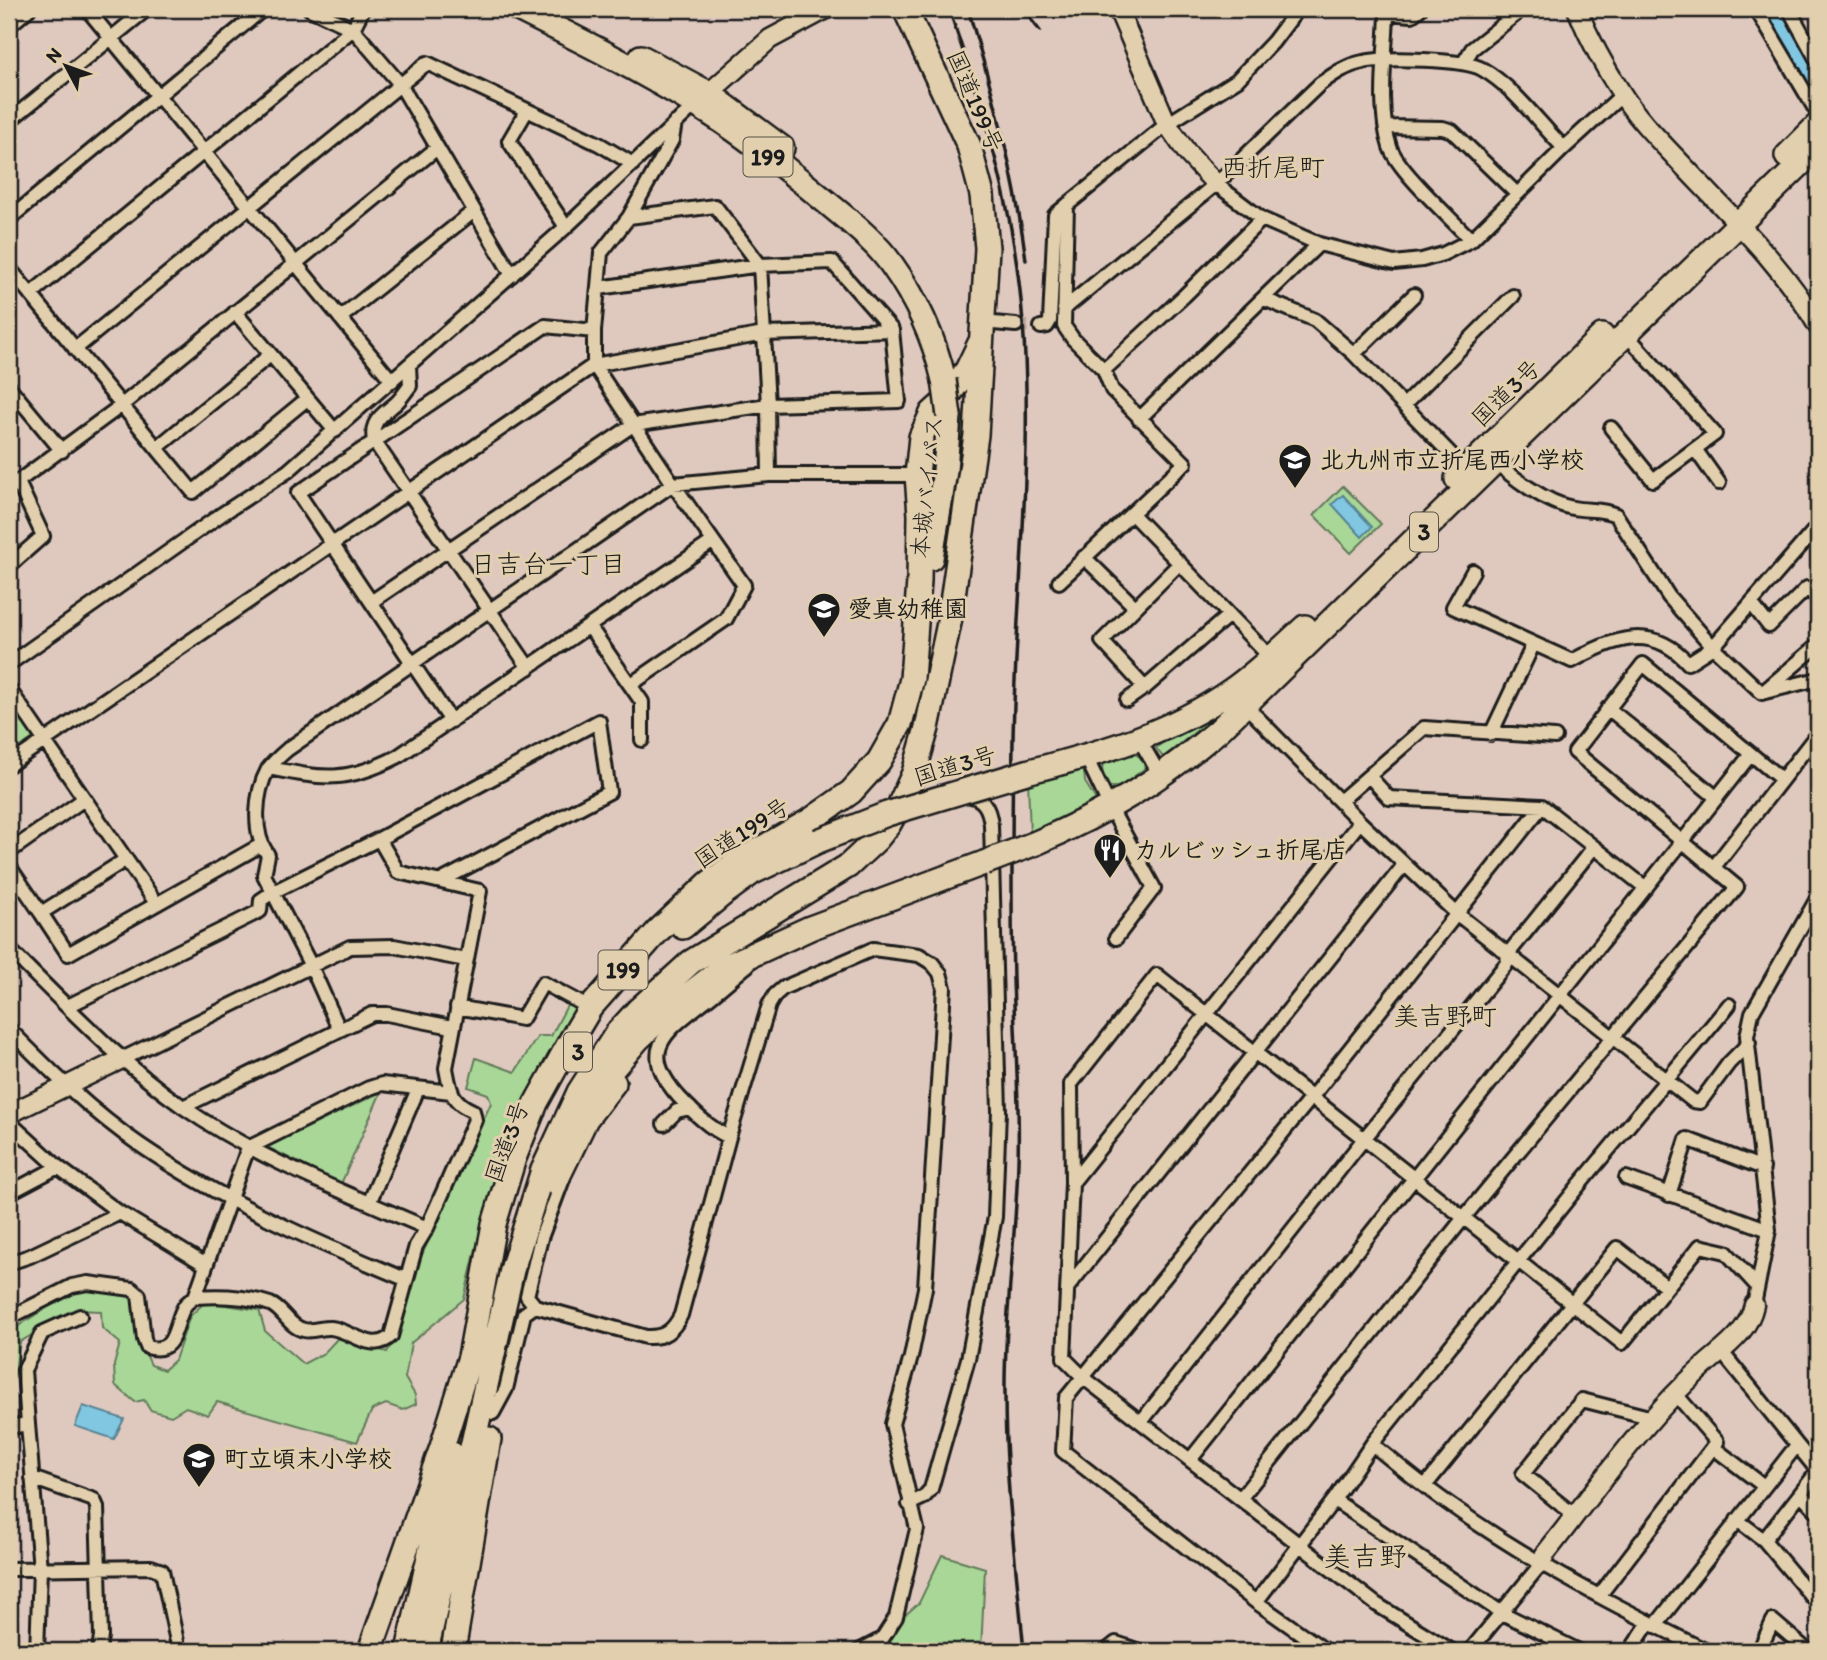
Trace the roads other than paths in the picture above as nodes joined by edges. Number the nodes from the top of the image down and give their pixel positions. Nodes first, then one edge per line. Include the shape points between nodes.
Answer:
1 (29, 9) edge
2 (87, 9) edge
3 (147, 9) edge
4 (262, 9) edge
5 (310, 9) edge
6 (363, 9) edge
7 (518, 9) edge
8 (548, 9) edge
9 (825, 9) edge
10 (905, 9) edge
11 (1118, 9) edge
12 (1298, 9) edge
13 (1420, 9) edge
14 (1519, 9) edge
15 (1577, 9) edge
16 (1756, 9) edge
17 (1789, 9) edge
18 (1386, 11) edge
19 (9, 26) edge
20 (353, 29) junction
21 (112, 38) junction
22 (1385, 60) junction
23 (1464, 62) junction
24 (1818, 62) edge
25 (401, 84) junction
26 (1622, 95) junction
27 (157, 96) junction
28 (702, 99) junction
29 (526, 112) junction
30 (1818, 114) edge
31 (9, 121) edge
32 (675, 122) junction
33 (1167, 124) junction
34 (1818, 125) edge
35 (1386, 127) junction
36 (1818, 147) edge
37 (437, 148) junction
38 (1564, 148) junction
39 (202, 152) junction
40 (633, 164) junction
41 (1777, 177) junction
42 (1216, 184) junction
43 (1517, 194) junction
44 (1067, 205) junction
45 (248, 208) junction
46 (474, 211) junction
47 (629, 217) junction
48 (1734, 218) junction
49 (9, 219) edge
50 (1262, 219) junction
51 (566, 227) junction
52 (1471, 240) junction
53 (1319, 244) junction
54 (295, 264) junction
55 (760, 265) junction
56 (9, 268) edge
57 (512, 275) junction
58 (599, 288) junction
59 (31, 294) junction
60 (1413, 295) dead end
61 (1513, 296) dead end
62 (1264, 299) junction
63 (1064, 310) junction
64 (235, 312) junction
65 (340, 318) junction
66 (1016, 326) tunnel mouth
67 (1818, 326) edge
68 (1041, 327) dead end
69 (892, 330) junction
70 (594, 331) junction
71 (764, 334) junction
72 (1626, 334) junction
73 (980, 340) junction
74 (75, 349) junction
75 (1354, 354) junction
76 (270, 355) junction
77 (594, 365) junction
78 (409, 366) junction
79 (1104, 370) junction
80 (392, 381) junction
81 (9, 387) edge
82 (306, 399) junction
83 (122, 405) junction
84 (768, 405) junction
85 (1404, 405) junction
86 (951, 407) junction
87 (1139, 419) junction
88 (633, 425) junction
89 (1611, 428) dead end
90 (335, 431) junction
91 (374, 441) junction
92 (158, 447) junction
93 (1695, 449) junction
94 (62, 451) junction
95 (1490, 456) junction
96 (1466, 470) junction
97 (769, 475) junction
98 (917, 475) junction
99 (1719, 483) dead end
100 (673, 484) junction
101 (13, 485) edge
102 (409, 494) junction
103 (1132, 514) junction
104 (1818, 526) edge
105 (712, 542) junction
106 (333, 545) junction
107 (448, 552) junction
108 (1084, 557) junction
109 (1180, 563) junction
110 (9, 566) edge
111 (1473, 571) dead end
112 (1059, 582) dead end
113 (1818, 598) edge
114 (371, 602) junction
115 (1751, 603) junction
116 (1134, 606) junction
117 (489, 608) junction
118 (1229, 615) junction
119 (589, 626) junction
120 (1533, 645) junction
121 (1818, 645) edge
122 (1713, 647) junction
123 (1270, 658) junction
124 (413, 663) junction
125 (9, 664) edge
126 (529, 668) junction
127 (912, 679) junction
128 (1818, 679) edge
129 (630, 685) junction
130 (1145, 688) junction
131 (9, 689) edge
132 (1762, 693) junction
133 (1238, 698) junction
134 (1127, 700) dead end
135 (1608, 708) junction
136 (451, 721) junction
137 (1818, 733) edge
138 (1491, 734) junction
139 (1555, 737) dead end
140 (1139, 739) junction
141 (642, 740) dead end
142 (44, 741) junction
143 (1751, 754) junction
144 (1086, 757) junction
145 (9, 765) edge
146 (269, 768) junction
147 (1161, 777) junction
148 (1370, 777) junction
149 (1782, 779) junction
150 (907, 790) junction
151 (1717, 798) junction
152 (84, 799) junction
153 (1340, 801) junction
154 (1542, 806) junction
155 (1111, 808) junction
156 (1360, 822) junction
157 (379, 839) junction
158 (1682, 842) junction
159 (261, 845) junction
160 (1594, 847) junction
161 (9, 852) edge
162 (125, 860) junction
163 (1404, 865) junction
164 (9, 866) edge
165 (1714, 867) junction
166 (832, 878) junction
167 (441, 881) junction
168 (1646, 888) junction
169 (273, 892) junction
170 (1818, 897) edge
171 (156, 903) junction
172 (875, 905) junction
173 (1456, 913) junction
174 (41, 914) junction
175 (1116, 937) dead end
176 (9, 949) edge
177 (1508, 954) junction
178 (755, 958) junction
179 (466, 960) junction
180 (311, 967) junction
181 (1560, 995) junction
182 (1729, 1005) dead end
183 (68, 1006) junction
184 (457, 1007) junction
185 (590, 1008) junction
186 (1206, 1014) junction
187 (452, 1027) junction
188 (9, 1029) edge
189 (339, 1029) junction
190 (1613, 1036) junction
191 (1749, 1043) junction
192 (1255, 1054) junction
193 (122, 1059) junction
194 (619, 1061) junction
195 (1669, 1080) junction
196 (67, 1087) junction
197 (418, 1089) junction
198 (451, 1092) junction
199 (1311, 1098) junction
200 (183, 1107) junction
201 (690, 1108) junction
202 (9, 1114) edge
203 (9, 1122) edge
204 (664, 1124) dead end
205 (581, 1127) junction
206 (729, 1137) junction
207 (1363, 1140) junction
208 (248, 1148) junction
209 (58, 1167) junction
210 (1763, 1168) junction
211 (543, 1170) junction
212 (1626, 1178) dead end
213 (1413, 1180) junction
214 (1072, 1183) junction
215 (9, 1193) edge
216 (1669, 1195) junction
217 (230, 1200) junction
218 (369, 1203) junction
219 (120, 1213) junction
220 (1464, 1220) junction
221 (427, 1228) junction
222 (1769, 1230) junction
223 (1517, 1262) junction
224 (9, 1263) edge
225 (206, 1265) junction
226 (405, 1279) junction
227 (1757, 1286) junction
228 (1067, 1287) junction
229 (1667, 1287) junction
230 (195, 1297) junction
231 (1572, 1304) junction
232 (1754, 1305) joint
233 (535, 1306) junction
234 (79, 1316) dead end
235 (9, 1318) edge
236 (1721, 1351) junction
237 (470, 1357) junction
238 (1084, 1378) junction
239 (1674, 1392) junction
240 (493, 1413) junction
241 (1653, 1418) junction
242 (1140, 1422) junction
243 (28, 1424) junction
244 (9, 1427) edge
245 (1372, 1444) junction
246 (1797, 1445) junction
247 (1714, 1448) junction
248 (1191, 1461) junction
249 (32, 1478) junction
250 (1425, 1486) junction
251 (1764, 1486) junction
252 (1801, 1494) junction
253 (1240, 1499) junction
254 (1335, 1500) junction
255 (909, 1504) junction
256 (1818, 1512) edge
257 (1575, 1516) junction
258 (1737, 1520) junction
259 (1764, 1541) junction
260 (1299, 1545) junction
261 (1541, 1564) junction
262 (100, 1568) junction
263 (9, 1569) edge
264 (40, 1569) junction
265 (1599, 1596) junction
266 (1256, 1602) junction
267 (1818, 1604) edge
268 (1502, 1613) junction
269 (1651, 1625) junction
270 (37, 1651) edge
271 (99, 1651) edge
272 (179, 1651) edge
273 (370, 1651) edge
274 (408, 1651) edge
275 (426, 1651) edge
276 (453, 1651) edge
277 (859, 1651) edge
278 (1106, 1651) edge
279 (1140, 1651) edge
280 (1326, 1651) edge
281 (1452, 1651) edge
282 (1470, 1651) edge
283 (1579, 1651) edge
284 (1630, 1651) edge
285 (1707, 1651) edge
286 (1759, 1651) edge
287 (1808, 1651) edge

1 - 19 street
2 - 21 street
3 - 21 street
4 - 27 street
5 - 20 street
6 - 20 street
7 - 28 highway, 本城バイパス / 199
8 - 28 highway, 本城バイパス / 199
9 - 28 street via 770,39
10 - 73 highway, 国道199号 / 199 via 970,146 976,169 987,248
11 - 33 street
12 - 33 street via 1237,80
13 - 18 street via 1412,15
14 - 23 street via 1472,49
15 - 26 street
16 - 30 street
17 - 24 street
18 - 22 street
20 - 25 street
20 - 39 street
21 - 27 street
21 - 31 street
22 - 23 street
22 - 35 street
22 - 42 street via 1363,62 1329,77
23 - 38 street via 1499,81
25 - 29 street via 427,63
25 - 37 street
25 - 45 street
26 - 38 street
26 - 48 street
27 - 39 street
27 - 49 street
28 - 32 street
28 - 86 highway, 本城バイパス / 199, bridge via 852,223 891,263 950,373
29 - 40 street
29 - 51 street via 509,141
32 - 40 street
32 - 47 street via 672,140
33 - 42 street
33 - 44 street
34 - 41 highway, 国道3号 / 3
35 - 43 street via 1452,131
35 - 52 street via 1390,148 1402,167
36 - 41 highway, 国道3号 / 3
37 - 46 street
37 - 54 street
38 - 43 street
39 - 45 street
39 - 59 street
40 - 51 street
41 - 48 highway, 国道3号 / 3
42 - 50 street
42 - 63 street
43 - 52 street
44 - 63 street
44 - 68 street via 1055,215 1050,321
45 - 54 street
45 - 74 street
46 - 57 street
46 - 65 street
47 - 55 street via 715,206
47 - 58 street via 601,253
48 - 67 street via 1802,299
48 - 72 highway, 国道3号 / 3
48 - 95 highway, 国道3号 / 3
50 - 53 street
50 - 79 street
51 - 57 street
52 - 53 street via 1443,254 1394,263
53 - 62 street
54 - 64 street
54 - 65 street
55 - 58 street
55 - 69 street via 832,262
55 - 71 street
56 - 59 street
57 - 78 street
58 - 70 street
59 - 74 street
60 - 75 street
61 - 85 street
62 - 75 street via 1315,320
62 - 87 street
63 - 79 street via 1064,326
64 - 76 street
64 - 83 street
65 - 80 street
66 - 73 street
69 - 71 street
69 - 84 street via 899,401
70 - 77 street
70 - 91 street via 545,326
71 - 77 street
71 - 84 street
72 - 93 street via 1716,434
72 - 95 highway, 国道3号 / 3
73 - 86 highway, 国道199号 / 199
73 - 150 highway, 国道199号 / 199 via 976,435 949,623 920,754
74 - 83 street
75 - 85 street
76 - 82 street
76 - 92 street
77 - 88 street
77 - 102 street
78 - 80 street
78 - 91 street via 410,386 377,418
79 - 87 street via 1112,390
80 - 90 street
81 - 94 street
82 - 90 street
82 - 92 street via 193,492
83 - 92 street
83 - 94 street
84 - 88 street
84 - 97 street
85 - 96 street
86 - 98 highway, 国道199号 / 199 via 932,413 923,429
86 - 127 highway, 本城バイパス / 199
86 - 150 highway, 本城バイパス / 199 via 963,422 960,475 918,751
87 - 103 street via 1185,464
88 - 100 street
88 - 107 street
89 - 93 street via 1653,480
90 - 125 street via 288,471
91 - 102 street
91 - 106 street via 298,493
93 - 99 street
94 - 101 street
95 - 96 highway, 国道3号 / 3
95 - 122 street via 1550,500 1616,515 1669,597
95 - 133 highway, 国道3号 / 3
96 - 123 highway, 国道3号 / 3
97 - 98 street
97 - 100 street
98 - 127 highway, 国道199号 / 199 via 920,545
100 - 105 street
100 - 117 street
101 - 110 street via 43,536
102 - 106 street
102 - 107 street
103 - 108 street
103 - 109 street
104 - 115 street
105 - 119 street
105 - 129 street via 744,585 726,619
106 - 114 street
106 - 142 street
107 - 114 street
107 - 117 street
108 - 112 street
108 - 116 street
109 - 116 street
109 - 118 street
111 - 120 street via 1453,607
113 - 115 street via 1807,588 1769,626
114 - 124 street
115 - 122 street
116 - 130 street via 1102,641
117 - 124 street
117 - 126 street
118 - 123 street
118 - 130 street
119 - 126 street
119 - 129 street
120 - 122 street via 1572,661 1612,641 1651,639 1677,650 1688,663
120 - 138 street
121 - 132 street
122 - 132 street
123 - 133 highway, 国道3号 / 3
124 - 136 street
124 - 146 street via 288,749
126 - 136 street
127 - 185 highway, 国道199号 / 199 via 900,724 867,777 833,806 709,883 658,931
128 - 132 street
129 - 141 street via 642,702
130 - 134 street
131 - 142 street
133 - 140 highway, 国道3号 / 3
133 - 147 highway, 国道3号 / 3
133 - 153 street
135 - 143 street via 1643,664
135 - 151 street
135 - 158 street via 1574,751
136 - 146 street via 397,757 347,777
137 - 149 street
138 - 139 street
138 - 148 street via 1424,728
140 - 144 highway, 国道3号 / 3
140 - 147 street
142 - 145 street
142 - 152 street
143 - 149 street
143 - 151 street
144 - 155 street
144 - 237 highway, 国道3号 / 3, bridge via 887,814 818,841 753,873 666,943 606,1008 547,1107 526,1162
146 - 159 street via 258,803
147 - 155 highway, 国道3号 / 3
148 - 153 street
148 - 154 street via 1389,798
149 - 165 street
150 - 166 highway, 国道199号 / 199 via 877,839
150 - 255 street via 976,797 988,808 999,1111 995,1217 968,1359 931,1489
151 - 158 street
152 - 161 street
152 - 162 street
153 - 156 street
154 - 160 street
154 - 173 street
155 - 172 highway, 国道3号 / 3, bridge via 1036,843
155 - 175 street via 1154,888
156 - 163 street
156 - 186 street
157 - 167 street via 398,872
157 - 167 street via 599,721 609,792
157 - 169 street
158 - 165 street
158 - 168 street
159 - 169 street via 268,855 264,875
159 - 171 street
160 - 168 street
160 - 177 street
162 - 171 street
162 - 174 street
163 - 173 street
163 - 192 street
164 - 174 street
165 - 190 street via 1737,887
166 - 194 highway via 660,1000 636,1023
166 - 211 highway, 国道199号 / 199 via 691,962 646,1002 617,1033 579,1092
167 - 179 street via 480,891
168 - 181 street
169 - 180 street
169 - 183 street via 261,900 260,911
170 - 191 street via 1752,1013
171 - 174 street via 68,954
172 - 178 highway
172 - 194 highway, 国道3号 / 3 via 810,928 723,968 669,1010
173 - 177 street
173 - 199 street
176 - 183 street
177 - 181 street
177 - 207 street via 1507,963
178 - 201 street via 678,1021 660,1045 660,1070
178 - 205 highway via 699,994 635,1053
179 - 180 street via 370,945 350,947
179 - 184 street
180 - 189 street
180 - 193 street
181 - 190 street
181 - 213 street
182 - 195 street
183 - 193 street
184 - 185 street via 522,1019 543,983
184 - 187 street
185 - 237 highway, 国道199号 / 199 via 536,1103 514,1158 494,1224
186 - 192 street
186 - 214 street
186 - 214 street via 1157,975 1071,1084
187 - 189 street via 372,1014
187 - 198 street via 446,1068
188 - 196 street
189 - 200 street
190 - 195 street
190 - 220 street
191 - 195 street via 1700,1102
191 - 210 street
192 - 199 street
192 - 228 street
193 - 196 street
193 - 200 street
194 - 205 highway
194 - 211 highway, 国道3号 / 3 via 597,1084
195 - 223 street
196 - 202 street
196 - 217 street via 139,1145
197 - 198 street
197 - 208 street via 382,1084 369,1088
197 - 218 street
198 - 221 street via 460,1106 473,1111 475,1120
199 - 207 street
199 - 238 street
200 - 208 street
201 - 204 street via 677,1111
201 - 206 street via 715,1131
203 - 209 street
205 - 233 street via 541,1238 527,1296
205 - 240 highway via 549,1197 536,1239
206 - 233 street via 681,1315 668,1334 646,1337
206 - 255 street via 769,1005 783,988 873,948 919,955 932,963 944,988 925,1288 892,1424
207 - 213 street
207 - 242 street
208 - 217 street
208 - 218 street
209 - 215 street
209 - 219 street
210 - 216 street via 1687,1139
210 - 222 street
211 - 275 highway, 国道3号 / 3 via 512,1270
212 - 216 street
213 - 220 street
213 - 248 street
214 - 228 street
216 - 222 street
217 - 225 street
217 - 226 street
218 - 221 street
219 - 224 street
219 - 225 street
220 - 223 street
220 - 253 street
221 - 226 street
222 - 227 street
223 - 231 street
223 - 245 street
225 - 230 street
226 - 230 street via 391,1336 376,1344 330,1328 304,1330 273,1305 227,1295
227 - 229 street via 1726,1252 1700,1246
227 - 232 street
228 - 238 street via 1064,1358
229 - 231 street via 1622,1343
229 - 231 street via 1617,1248
230 - 235 street via 185,1306 173,1338 156,1349 148,1347 144,1339 139,1295 132,1289 88,1283 72,1286
231 - 250 street
232 - 236 street via 1742,1332
233 - 240 street via 524,1314 506,1389
234 - 243 street via 42,1333 24,1370
236 - 239 street
236 - 246 street
237 - 273 highway
237 - 274 highway, 国道3号 / 3
238 - 242 street
238 - 266 street via 1066,1398 1063,1451
239 - 241 street
239 - 247 street via 1717,1442
240 - 276 highway
241 - 257 street
241 - 257 street via 1582,1400 1522,1474
242 - 248 street
243 - 244 street
243 - 249 street
245 - 250 street
245 - 254 street
246 - 251 street
246 - 252 street via 1818,1471
247 - 251 street
247 - 265 street
248 - 253 street
249 - 262 street via 94,1500
249 - 264 street
250 - 261 street
251 - 258 street
252 - 256 street
252 - 259 street
253 - 260 street
254 - 260 street
254 - 268 street
255 - 277 street via 917,1529 896,1617 882,1639
257 - 261 street
258 - 259 street
258 - 269 street
259 - 267 street
260 - 266 street
260 - 281 street via 1376,1604
261 - 265 street
261 - 268 street
262 - 264 street
262 - 271 street
262 - 272 street via 162,1571
263 - 264 street
264 - 270 street
265 - 269 street
266 - 280 street
268 - 282 street
268 - 283 street
269 - 284 street
269 - 285 street
278 - 279 street via 1116,1643
286 - 287 street via 1773,1621

